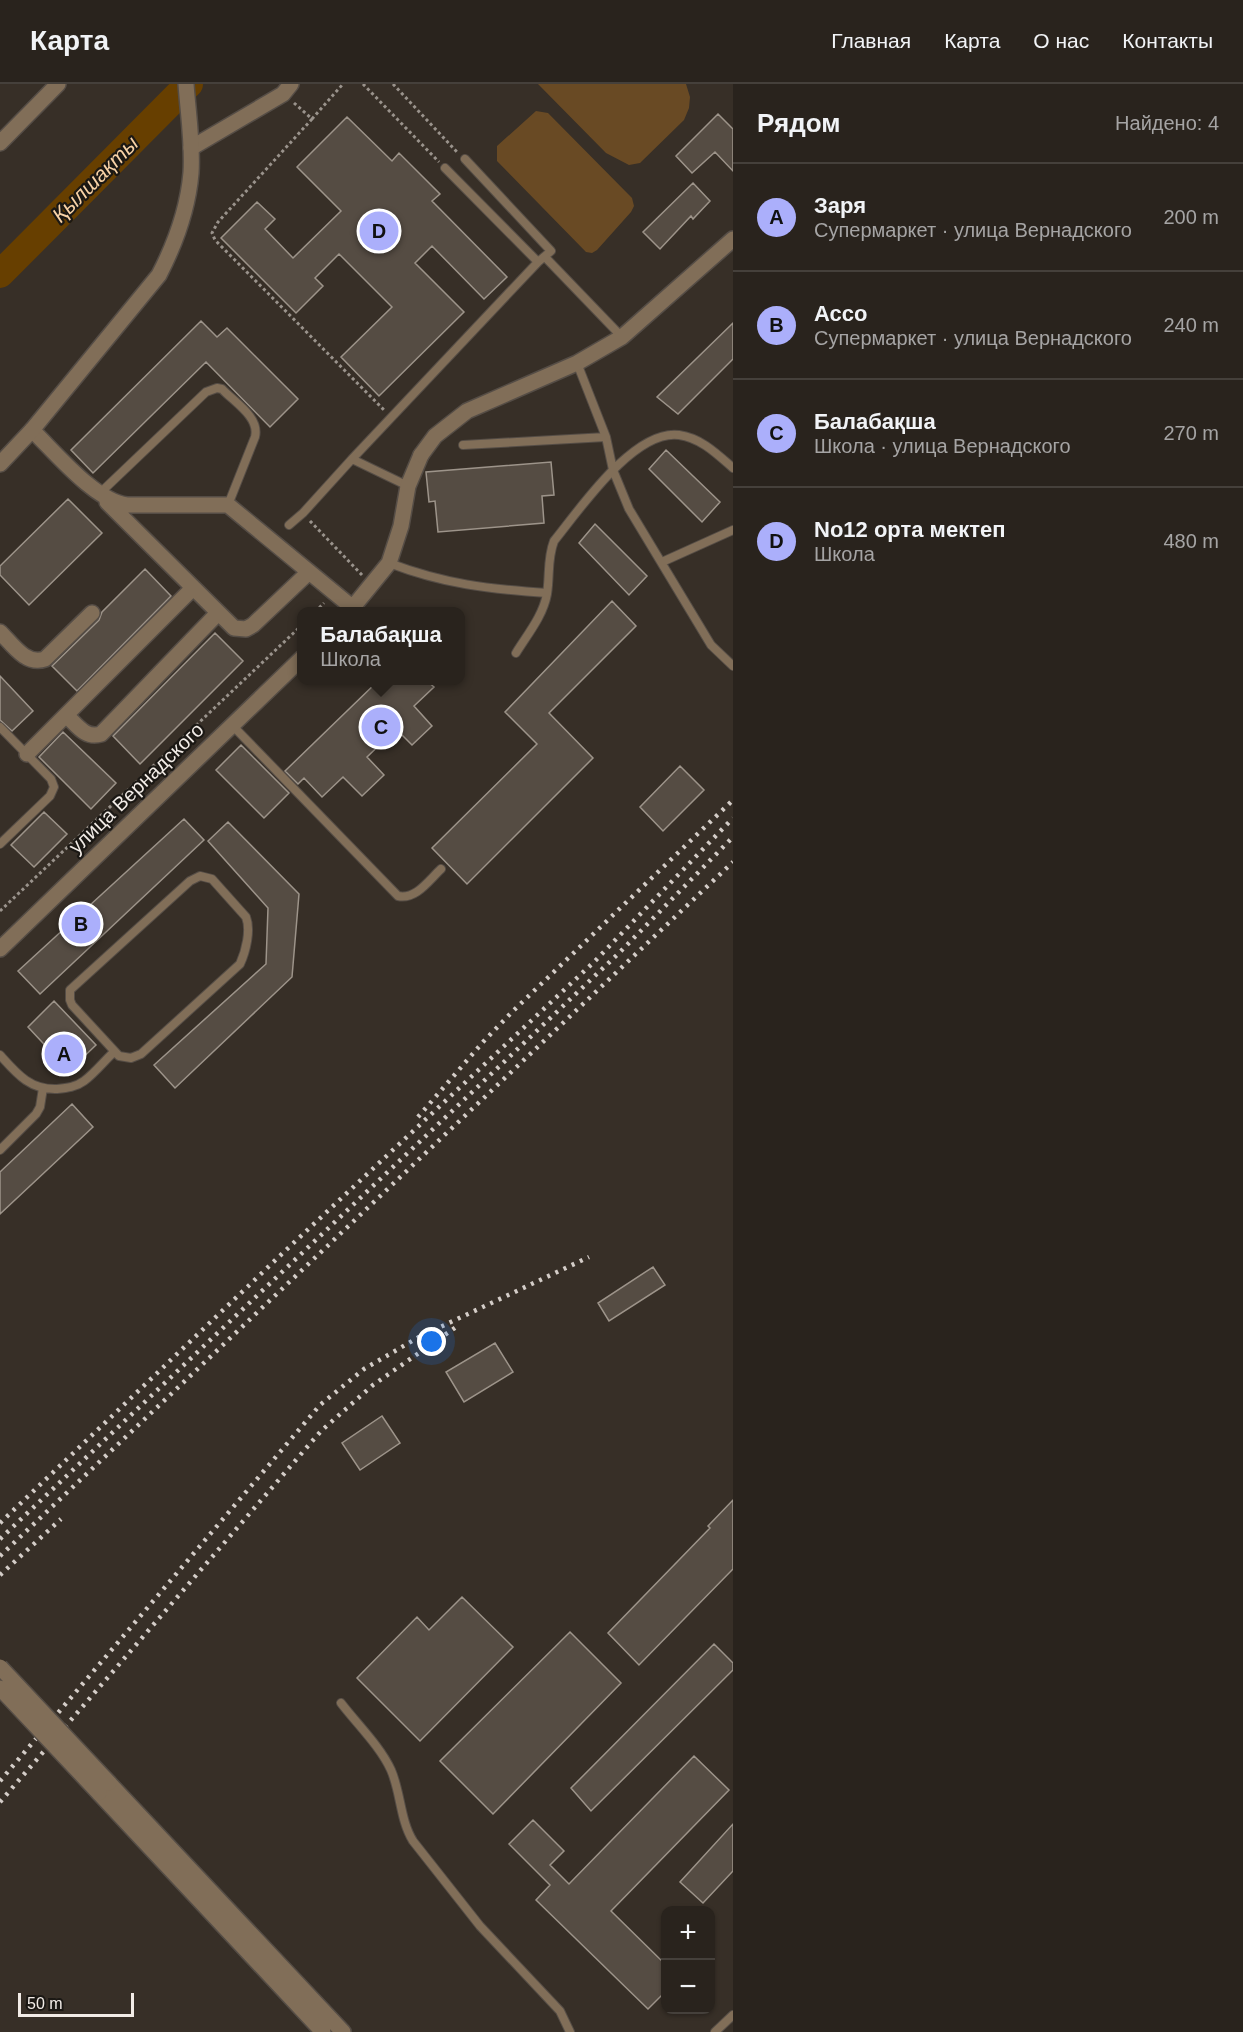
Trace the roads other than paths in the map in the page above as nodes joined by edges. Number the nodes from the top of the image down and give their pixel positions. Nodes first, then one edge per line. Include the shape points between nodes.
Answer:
1 (58, 84) edge
2 (186, 84) edge
3 (287, 89) edge
4 (0, 143) edge
5 (191, 148) junction
6 (465, 159) road end
7 (445, 168) road end
8 (733, 239) edge
9 (542, 259) junction
10 (622, 337) junction
11 (578, 363) junction
12 (32, 430) junction
13 (606, 437) junction
14 (463, 445) dead end
15 (352, 459) junction
16 (0, 464) edge
17 (733, 468) edge
18 (613, 470) junction
19 (408, 486) junction
20 (99, 494) junction
21 (228, 505) junction
22 (289, 525) dead end
23 (733, 530) edge
24 (662, 562) junction
25 (389, 563) junction
26 (308, 573) junction
27 (193, 588) junction
28 (547, 593) junction
29 (348, 607) edge
30 (353, 607) edge
31 (92, 613) dead end
32 (218, 613) junction
33 (0, 632) edge
34 (516, 653) dead end
35 (297, 663) edge
36 (733, 666) edge
37 (66, 715) junction
38 (232, 725) junction
39 (0, 728) edge
40 (27, 754) junction
41 (0, 844) edge
42 (441, 869) dead end
43 (1, 945) edge
44 (114, 1052) junction
45 (0, 1055) edge
46 (43, 1088) junction
47 (0, 1150) edge
48 (0, 1666) edge
49 (0, 1688) edge
50 (341, 1703) dead end
51 (104, 1788) junction
52 (733, 2015) edge
53 (323, 2032) edge
54 (343, 2032) edge
55 (570, 2032) edge
56 (715, 2032) edge

1 - 4 street
2 - 5 street
3 - 5 street
5 - 12 street via 186,202 171,252 159,275
6 - 9 lane via 551,251
7 - 9 lane
8 - 10 street
9 - 10 lane
9 - 15 lane
10 - 11 street
11 - 13 lane
11 - 19 street via 467,411 435,436 421,455
12 - 16 street
12 - 20 street
13 - 14 lane
13 - 18 lane
15 - 19 lane
15 - 22 lane
17 - 18 lane via 709,447 694,440 662,435 638,447
18 - 24 lane via 630,509
18 - 28 lane via 554,541
19 - 25 street
20 - 21 street via 127,505
20 - 21 lane via 206,392 217,387 256,427
20 - 27 street
21 - 26 street
23 - 24 lane
24 - 36 lane via 711,645
25 - 28 lane via 443,581
25 - 30 street
26 - 29 street
26 - 32 street via 253,626 234,628
27 - 32 street
27 - 37 street
28 - 34 lane via 544,607
31 - 33 street via 40,661 29,660
32 - 37 street via 101,734 89,735
35 - 38 street, улица Вернадского
37 - 40 street
38 - 42 lane via 398,896 413,895
38 - 43 street, улица Вернадского
39 - 40 lane
40 - 41 lane via 51,779 53,792
44 - 44 lane via 72,1005 72,986 190,881 200,876 212,879 248,923 240,964 141,1054 125,1059
44 - 46 lane via 76,1086
45 - 46 lane via 20,1077
46 - 47 lane via 36,1114
48 - 51 street, bridge
49 - 51 street, bridge
50 - 55 lane via 385,1759 413,1841 480,1926 560,2011
51 - 53 street
51 - 54 street
52 - 56 lane

